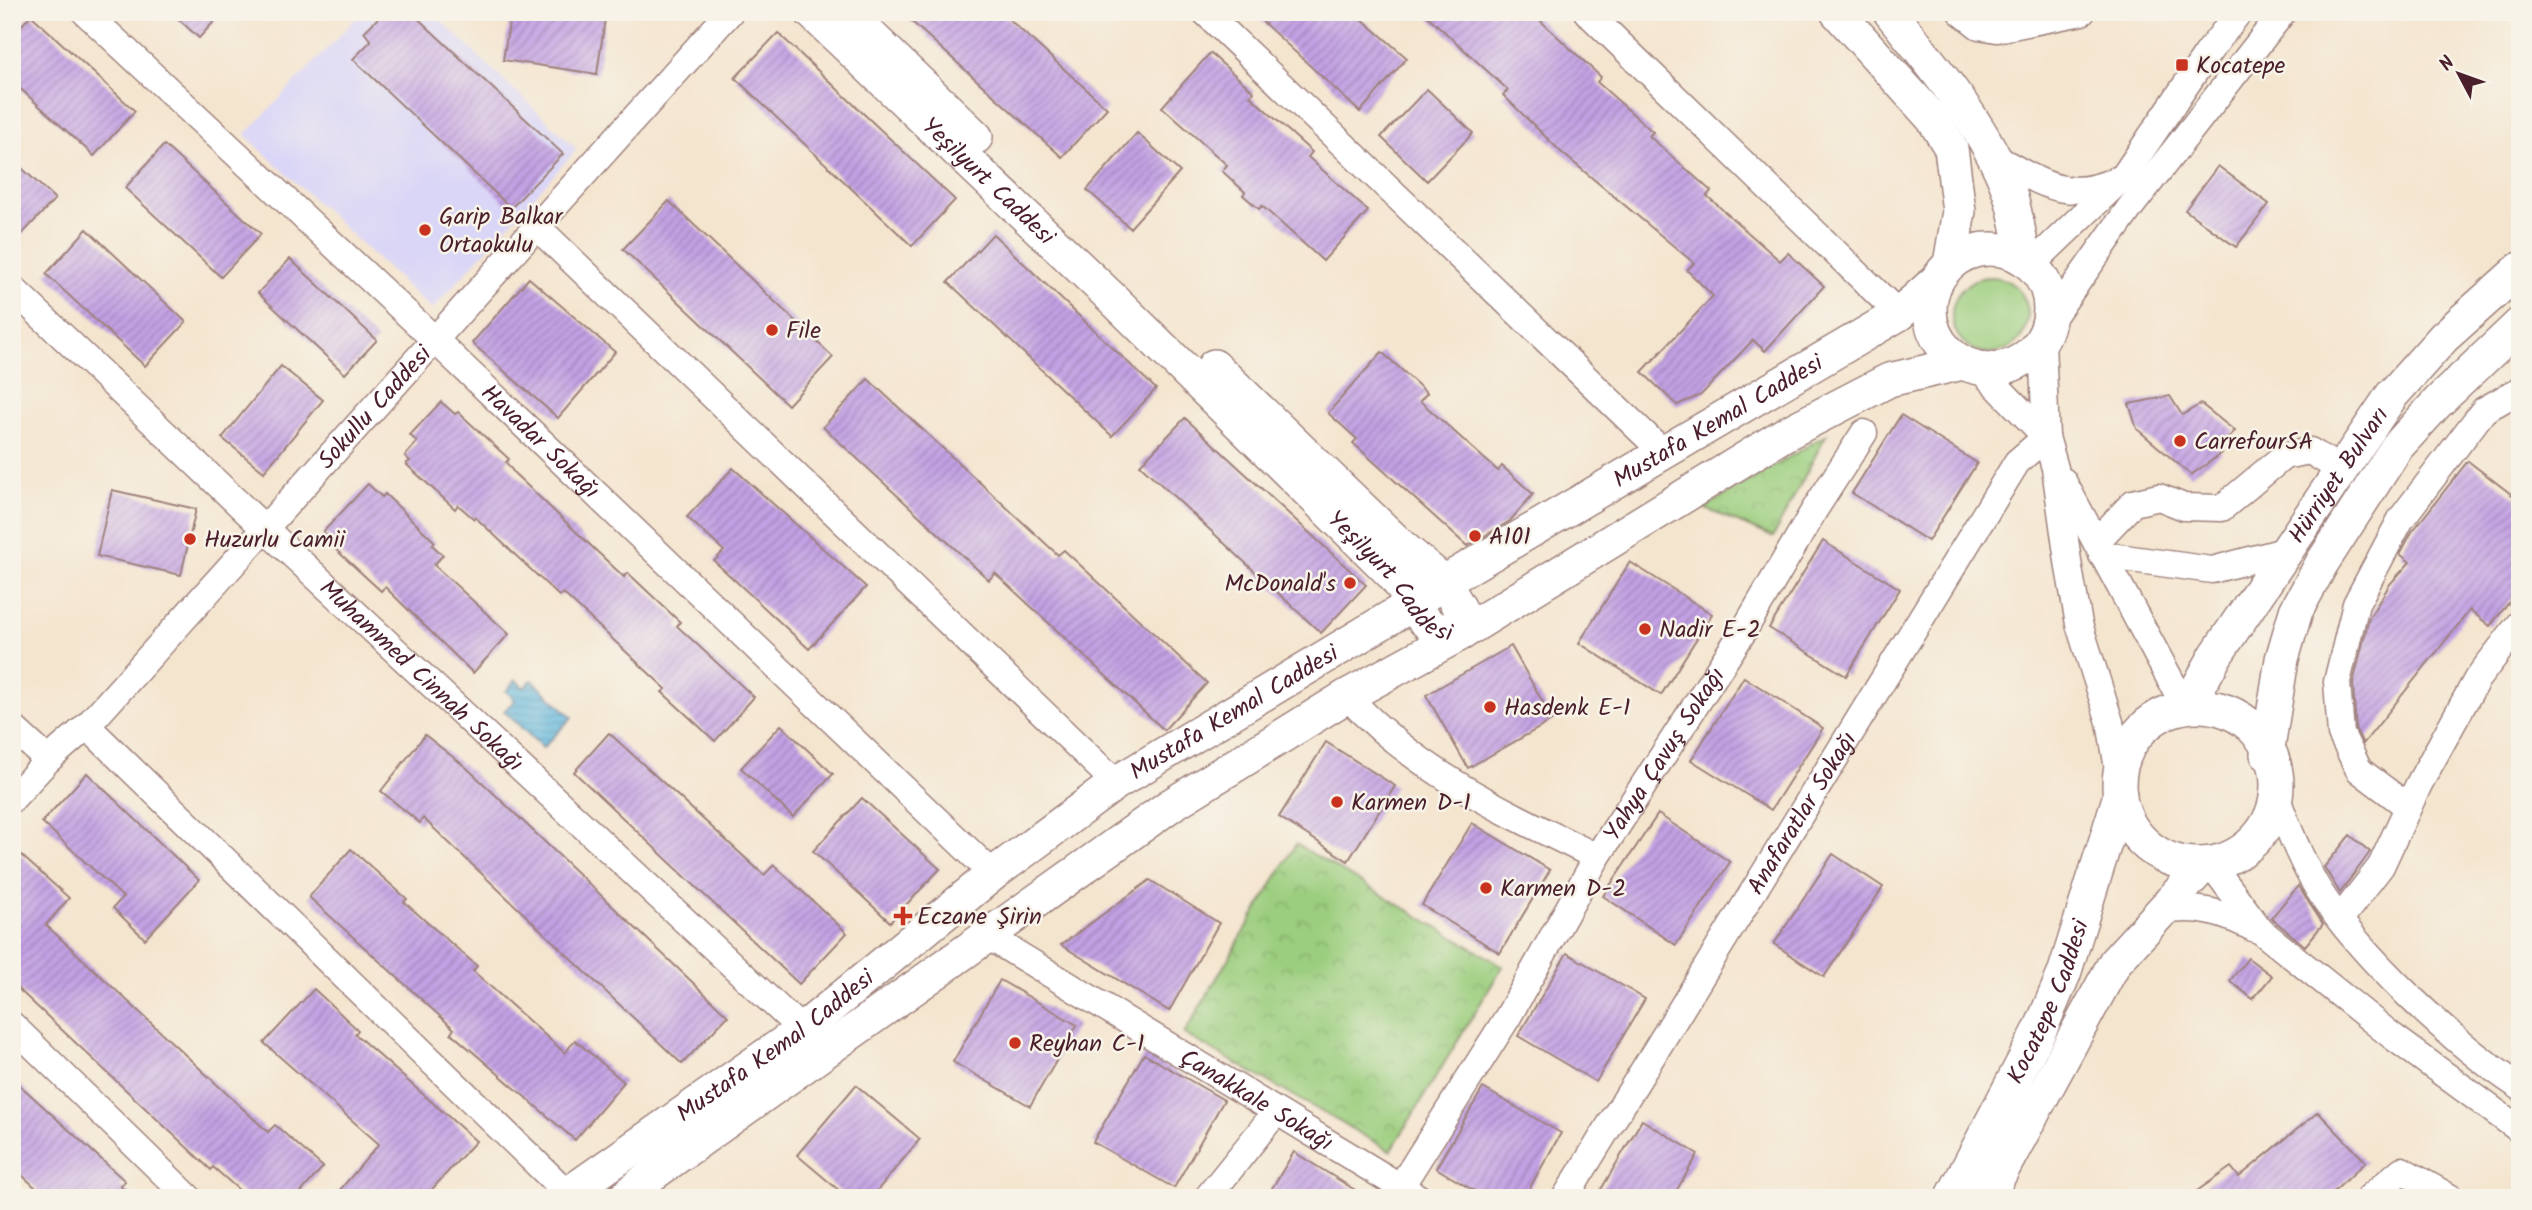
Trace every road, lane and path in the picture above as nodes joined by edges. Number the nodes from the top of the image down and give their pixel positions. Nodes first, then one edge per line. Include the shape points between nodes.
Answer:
1 (85, 12) edge
2 (730, 12) edge
3 (811, 12) edge
4 (846, 12) edge
5 (1205, 12) edge
6 (1587, 12) edge
7 (1837, 12) edge
8 (1890, 12) edge
9 (1961, 12) edge
10 (2082, 12) edge
11 (2239, 12) edge
12 (2283, 12) edge
13 (1992, 156) junction
14 (2124, 176) junction
15 (536, 225) junction
16 (2028, 262) junction
17 (2520, 269) edge
18 (1944, 272) junction
19 (12, 288) edge
20 (1899, 314) junction
21 (2520, 324) edge
22 (2046, 332) junction
23 (433, 338) junction
24 (1971, 366) junction
25 (2520, 390) edge
26 (1864, 433) dead end
27 (2046, 437) junction
28 (1664, 452) junction
29 (2055, 468) junction
30 (2340, 469) junction
31 (264, 528) junction
32 (2099, 549) junction
33 (2288, 550) junction
34 (1444, 582) junction
35 (1411, 605) junction
36 (2520, 623) edge
37 (1462, 633) junction
38 (1347, 696) junction
39 (2186, 706) junction
40 (87, 726) junction
41 (12, 727) edge
42 (2267, 754) junction
43 (48, 760) junction
44 (1116, 783) junction
45 (2119, 784) junction
46 (12, 799) edge
47 (2278, 801) junction
48 (2409, 807) junction
49 (1598, 857) junction
50 (2208, 864) junction
51 (993, 874) junction
52 (2164, 911) junction
53 (2340, 919) junction
54 (2261, 931) junction
55 (986, 935) junction
56 (12, 1024) edge
57 (802, 1030) junction
58 (2520, 1087) edge
59 (1276, 1112) junction
60 (2520, 1130) edge
61 (1410, 1192) edge
62 (565, 1196) edge
63 (189, 1198) edge
64 (624, 1198) edge
65 (1207, 1198) edge
66 (1565, 1198) edge
67 (1952, 1198) edge
68 (1987, 1198) edge
69 (2369, 1198) edge
70 (2451, 1198) edge

1 - 23 street, Havadar Sokağı
2 - 15 street, Sokullu Caddesi
3 - 35 main road, Yeşilyurt Caddesi via 1392,574
4 - 34 main road, Yeşilyurt Caddesi via 1391,537
5 - 28 street
6 - 20 street
7 - 18 main road via 1933,119 1951,148 1959,211
8 - 13 main road via 1957,99
9 - 10 street via 1979,26 1997,29
11 - 14 street
12 - 22 street via 2085,268
13 - 14 street via 2065,191 2092,191
13 - 16 main road via 2007,186
14 - 16 street
15 - 23 street, Sokullu Caddesi
15 - 44 street
16 - 18 main road via 1986,248 1967,253
16 - 22 main road via 2047,286 2051,304
17 - 30 main road, Hürriyet Bulvarı via 2445,337 2392,395
18 - 20 main road, Mustafa Kemal Caddesi
18 - 24 main road via 1930,298 1930,317 1947,352
19 - 31 street, Muhammed Cinnah Sokağı
20 - 28 main road, Mustafa Kemal Caddesi
21 - 42 main road, Hürriyet Bulvarı via 2438,401 2397,447 2322,563 2296,611 2282,659
22 - 24 main road via 2032,354 2016,364 1998,369
22 - 27 street
23 - 31 street, Sokullu Caddesi
23 - 51 street, Havadar Sokağı
24 - 27 street
24 - 37 main road, Mustafa Kemal Caddesi via 1889,380 1785,435
25 - 48 street via 2484,410 2401,519 2356,604 2337,682 2341,734 2359,770
26 - 49 street, Yahya Çavuş Sokağı
27 - 29 street
27 - 66 street, Anafaratlar Sokağı via 2017,462
28 - 34 main road, Mustafa Kemal Caddesi
29 - 32 street
29 - 45 street via 2079,624 2110,722
30 - 32 street via 2310,451 2284,456 2222,508 2184,507 2159,497 2133,503
30 - 33 main road, Hürriyet Bulvarı
31 - 40 street, Sokullu Caddesi
31 - 57 street, Muhammed Cinnah Sokağı
32 - 33 street via 2212,570
32 - 39 street
33 - 39 main road, Hürriyet Bulvarı
34 - 35 main road, Mustafa Kemal Caddesi
34 - 37 main road, Yeşilyurt Caddesi via 1460,609
35 - 37 main road, Yeşilyurt Caddesi via 1430,627 1443,634
35 - 44 main road, Mustafa Kemal Caddesi
36 - 48 street via 2477,679
37 - 38 main road, Mustafa Kemal Caddesi
38 - 49 street via 1414,757 1479,799
38 - 55 main road, Mustafa Kemal Caddesi via 1171,805
39 - 42 main road via 2224,710 2242,720
39 - 45 main road via 2165,711 2140,729 2124,754
40 - 43 street, Sokullu Caddesi
40 - 62 street
41 - 43 street
42 - 47 main road
43 - 46 street, Sokullu Caddesi
44 - 51 main road, Mustafa Kemal Caddesi
45 - 50 main road via 2126,814 2158,850 2174,859
45 - 67 main road, Kocatepe Caddesi via 2064,974 2040,1030
47 - 50 main road via 2260,839 2246,851
47 - 53 street via 2292,840
48 - 53 street via 2381,866
49 - 61 street, Yahya Çavuş Sokağı
50 - 52 main road, Kocatepe Caddesi
50 - 54 street
51 - 57 main road, Mustafa Kemal Caddesi
52 - 54 street via 2187,907 2227,914
52 - 68 main road, Kocatepe Caddesi via 2125,948 2109,971
53 - 58 street via 2442,1025
54 - 60 street
55 - 59 street, Çanakkale Sokağı
55 - 64 main road, Mustafa Kemal Caddesi
56 - 63 street
57 - 62 main road, Mustafa Kemal Caddesi
59 - 61 street, Çanakkale Sokağı
59 - 65 street
69 - 70 street via 2402,1170

